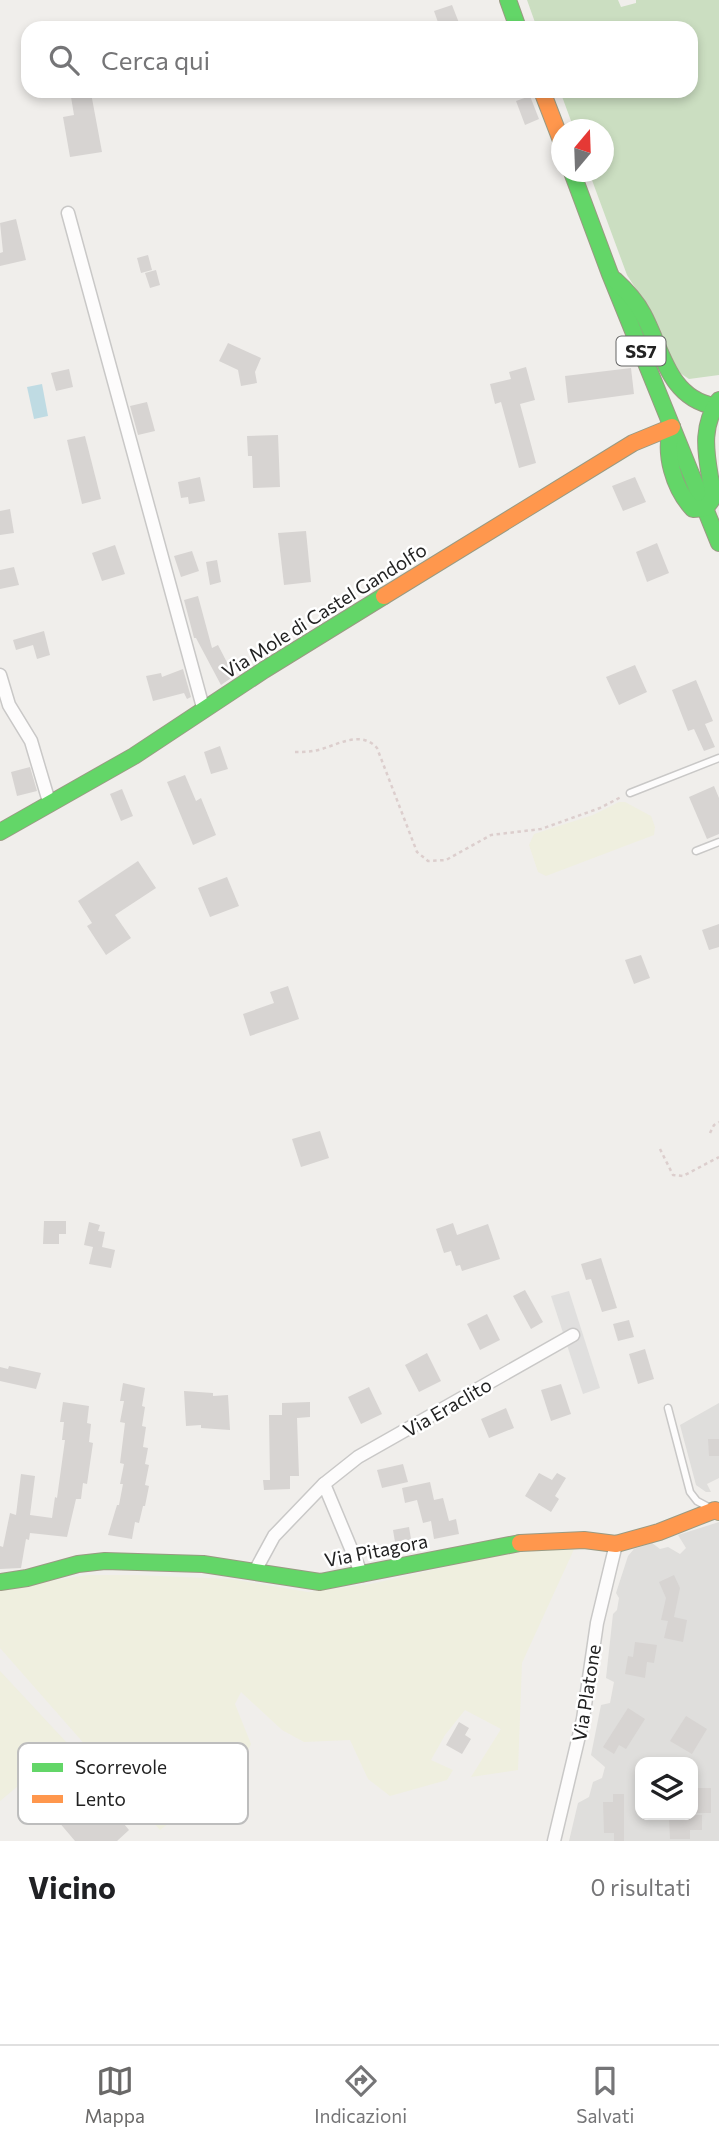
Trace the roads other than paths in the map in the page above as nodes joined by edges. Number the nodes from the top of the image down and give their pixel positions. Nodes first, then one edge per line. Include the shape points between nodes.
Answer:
1 (508, 0) edge
2 (516, 21) edge
3 (545, 98) edge
4 (553, 119) edge
5 (576, 182) edge
6 (68, 213) dead end
7 (610, 274) junction
8 (716, 403) edge
9 (672, 427) junction
10 (705, 508) junction
11 (719, 543) edge
12 (0, 675) edge
13 (204, 711) junction
14 (719, 758) edge
15 (630, 793) road end
16 (50, 805) junction
17 (0, 832) edge
18 (719, 842) edge
19 (696, 851) dead end
20 (573, 1335) dead end
21 (668, 1408) dead end
22 (324, 1484) junction
23 (718, 1509) edge
24 (616, 1544) junction
25 (255, 1571) junction
26 (362, 1575) junction
27 (0, 1582) edge
28 (554, 1841) edge

1 - 2 street
3 - 4 street
5 - 7 street, SS7
6 - 13 street
7 - 8 street via 643,312 681,390 697,404
7 - 9 street, SS7
8 - 10 street via 705,428 713,497
9 - 10 street, SS7
9 - 13 street, Via Mole di Castel Gandolfo via 633,443
10 - 11 street, SS7
12 - 16 street via 9,705 31,741
13 - 16 street, Via Mole di Castel Gandolfo
14 - 15 lane
16 - 17 street, Via Mole di Castel Gandolfo
18 - 19 lane
20 - 22 street, Via Eraclito via 358,1457
21 - 23 lane via 690,1492
22 - 25 street, Via Eraclito via 274,1536
22 - 26 street
23 - 24 street, Via Pitagora
24 - 26 street, Via Pitagora via 584,1540 522,1543
24 - 28 street, Via Platone
25 - 26 street, Via Pitagora via 311,1581
25 - 27 street, Via Pitagora via 87,1562

